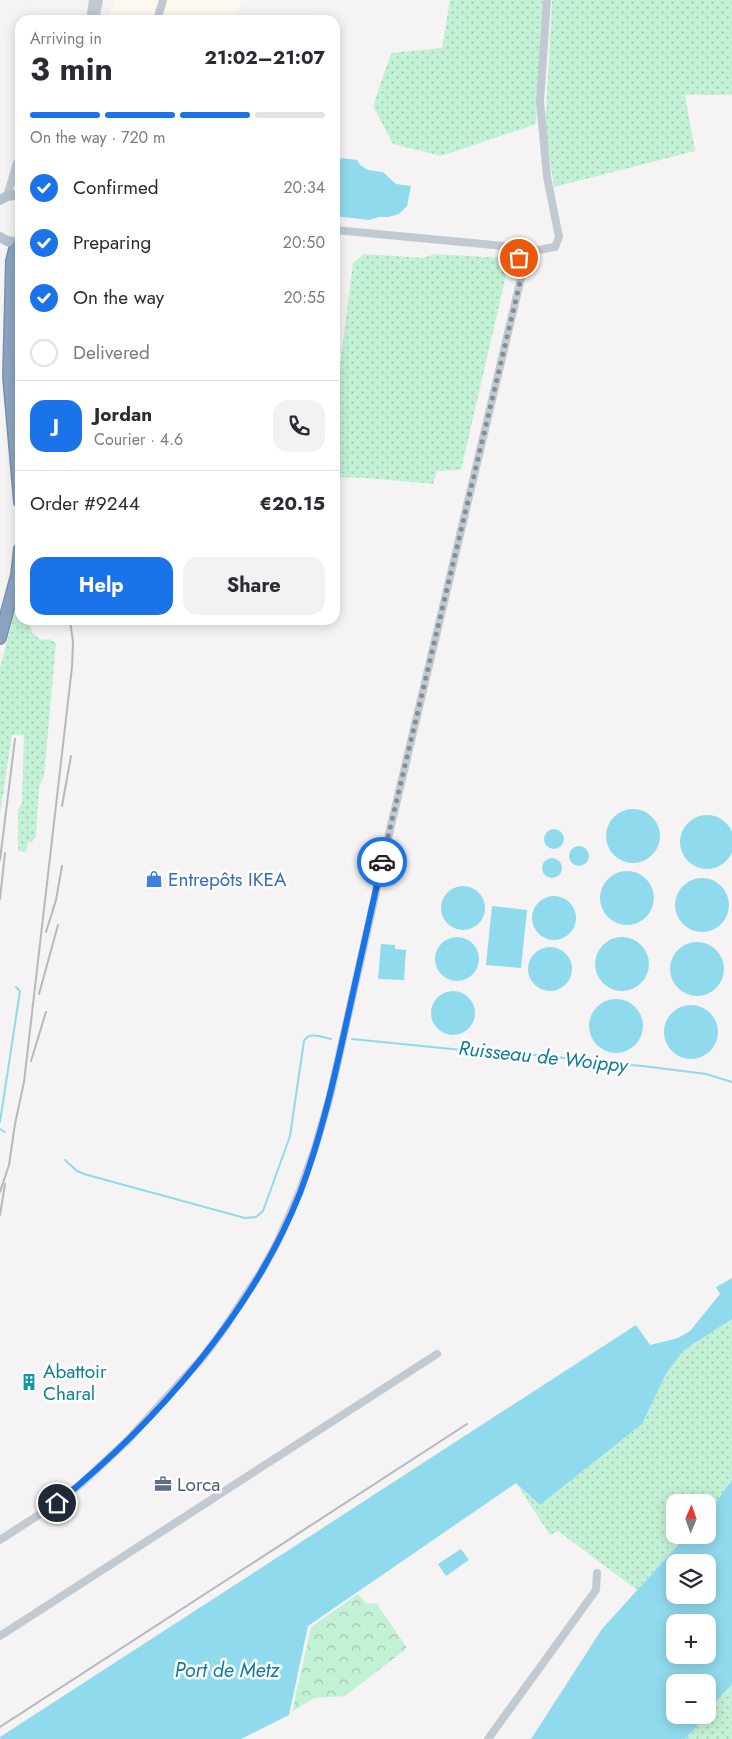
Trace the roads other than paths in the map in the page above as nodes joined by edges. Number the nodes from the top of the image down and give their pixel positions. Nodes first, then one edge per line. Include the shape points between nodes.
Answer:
1 (94, 0) edge
2 (99, 0) edge
3 (163, 0) edge
4 (547, 0) edge
5 (91, 15) edge
6 (96, 15) edge
7 (158, 15) edge
8 (15, 169) edge
9 (14, 172) junction
10 (15, 176) edge
11 (4, 198) edge
12 (340, 230) edge
13 (0, 237) edge
14 (15, 243) edge
15 (15, 249) edge
16 (516, 254) junction
17 (15, 300) edge
18 (12, 310) junction
19 (15, 448) edge
20 (15, 586) edge
21 (0, 638) edge
22 (437, 1354) dead end
23 (0, 1540) edge
24 (597, 1573) dead end
25 (0, 1636) edge
26 (488, 1739) edge

1 - 5 street
2 - 6 street
3 - 7 street
4 - 16 street via 540,101 547,176 559,237 554,247
8 - 9 street
9 - 10 street
9 - 11 street
12 - 16 street via 495,244
13 - 14 main road
15 - 18 highway
16 - 23 street via 521,278 330,1096 299,1193 261,1272 203,1357 134,1434 82,1483
17 - 18 street
18 - 19 highway via 10,395
20 - 21 highway
22 - 25 street
24 - 26 street via 596,1590

